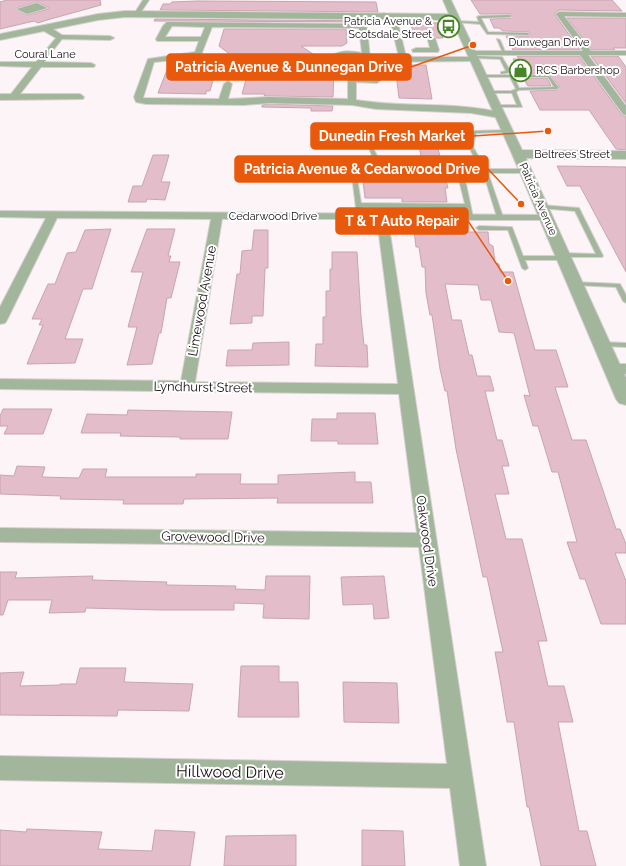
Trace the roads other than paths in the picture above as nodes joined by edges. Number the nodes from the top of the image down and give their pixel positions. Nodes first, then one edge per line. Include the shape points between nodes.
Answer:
1 (25, 0) edge
2 (146, 0) edge
3 (447, 0) edge
4 (37, 5) dead end
5 (137, 14) junction
6 (384, 15) junction
7 (626, 15) edge
8 (406, 16) junction
9 (510, 16) dead end
10 (455, 17) junction
11 (394, 23) junction
12 (481, 23) junction
13 (45, 28) junction
14 (206, 32) junction
15 (528, 34) dead end
16 (0, 37) edge
17 (60, 37) junction
18 (110, 38) dead end
19 (432, 40) dead end
20 (498, 40) dead end
21 (505, 53) junction
22 (585, 53) junction
23 (626, 53) edge
24 (402, 55) junction
25 (473, 56) junction
26 (366, 58) junction
27 (376, 60) junction
28 (352, 62) junction
29 (0, 64) edge
30 (38, 65) junction
31 (90, 65) dead end
32 (481, 75) junction
33 (511, 76) junction
34 (352, 79) junction
35 (228, 84) dead end
36 (516, 90) junction
37 (489, 92) junction
38 (0, 97) edge
39 (13, 97) junction
40 (80, 97) dead end
41 (223, 102) junction
42 (352, 102) junction
43 (498, 111) junction
44 (626, 112) edge
45 (507, 131) junction
46 (472, 143) junction
47 (518, 154) junction
48 (626, 154) edge
49 (376, 159) junction
50 (455, 159) junction
51 (478, 160) junction
52 (485, 171) junction
53 (525, 171) junction
54 (467, 206) junction
55 (359, 211) junction
56 (544, 212) junction
57 (0, 214) edge
58 (52, 214) junction
59 (217, 216) junction
60 (382, 216) junction
61 (470, 217) junction
62 (500, 217) junction
63 (479, 228) dead end
64 (563, 257) junction
65 (521, 258) junction
66 (525, 268) dead end
67 (575, 284) junction
68 (626, 301) edge
69 (0, 320) edge
70 (602, 344) junction
71 (626, 345) edge
72 (619, 369) edge
73 (0, 384) edge
74 (187, 387) junction
75 (406, 389) junction
76 (626, 398) edge
77 (0, 535) edge
78 (426, 540) junction
79 (0, 768) edge
80 (460, 776) junction
81 (473, 866) edge

1 - 4 street
2 - 5 street
3 - 10 street, Patricia Avenue
5 - 6 street
5 - 13 street via 98,17
6 - 8 street
6 - 10 street
6 - 11 street
7 - 22 street via 559,14
8 - 10 street
8 - 11 street
9 - 12 lane via 479,17
10 - 12 lane
10 - 25 street, Patricia Avenue
11 - 24 street
12 - 15 lane via 486,33
13 - 16 street
13 - 17 street
14 - 14 street via 170,24 160,39
14 - 26 street via 361,26
14 - 41 street via 200,51 194,55 152,61 138,97 139,100 146,101
17 - 18 street
17 - 30 street
19 - 24 street via 435,50
20 - 21 lane
21 - 22 street, Dunvegan Drive
21 - 25 street, Dunvegan Drive
22 - 23 street, Dunvegan Drive
22 - 44 street
24 - 25 street, Dunvegan Drive
24 - 26 street
24 - 27 street
25 - 32 street, Patricia Avenue
25 - 32 lane via 502,58 509,72
26 - 27 street
26 - 28 street
26 - 28 street via 345,54 336,55 334,58 338,61
27 - 34 street via 377,80
28 - 34 street
29 - 30 street, Coural Lane
30 - 31 street, Coural Lane
30 - 39 street
32 - 33 lane
32 - 37 street, Patricia Avenue
33 - 36 lane
33 - 36 lane via 549,76 557,88
34 - 42 street
35 - 41 street
36 - 37 lane
36 - 43 lane via 521,105
37 - 43 street, Patricia Avenue
38 - 39 street
39 - 40 street
41 - 42 street
42 - 43 street via 376,106
43 - 45 street, Patricia Avenue
45 - 46 lane via 474,132
45 - 47 street, Patricia Avenue
46 - 49 lane via 374,143 371,148
46 - 51 lane
47 - 48 street, Beltrees Street
47 - 53 street, Patricia Avenue
49 - 50 lane
49 - 55 lane via 353,160
50 - 51 lane
50 - 54 lane
51 - 52 lane via 482,161
52 - 53 lane
52 - 62 lane
53 - 56 street, Patricia Avenue
54 - 55 lane
54 - 61 lane
55 - 59 street, Cedarwood Drive
55 - 60 street, Cedarwood Drive
56 - 62 street, Cedarwood Drive
56 - 64 street, Patricia Avenue
56 - 64 lane via 577,209 600,256
57 - 58 street, Cedarwood Drive
58 - 59 street, Cedarwood Drive
58 - 69 street
59 - 74 street, Limewood Avenue
60 - 61 street, Cedarwood Drive
60 - 75 street, Oakwood Drive
61 - 62 street, Cedarwood Drive
63 - 65 lane via 510,228
64 - 65 lane
64 - 67 street, Patricia Avenue
65 - 66 lane
67 - 68 lane via 618,285
67 - 70 street, Patricia Avenue
70 - 71 lane
70 - 72 street, Patricia Avenue
72 - 76 street, Patricia Avenue
73 - 74 street, Lyndhurst Street
74 - 75 street, Lyndhurst Street
75 - 78 street, Oakwood Drive
77 - 78 street, Grovewood Drive
78 - 80 street, Oakwood Drive
79 - 80 street, Hillwood Drive
80 - 81 street, Oakwood Drive

